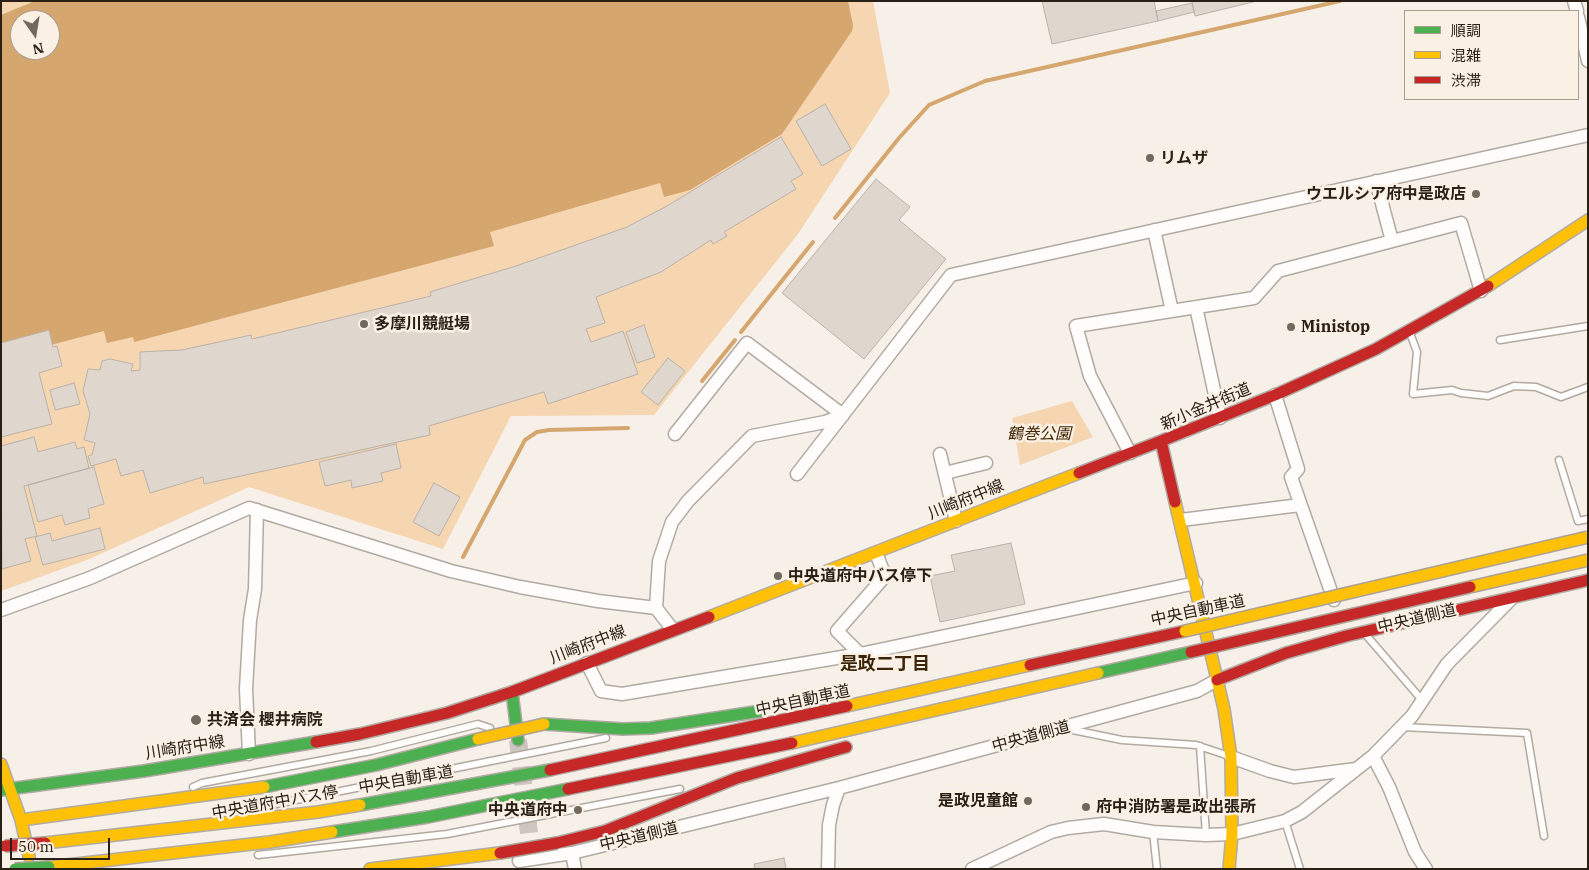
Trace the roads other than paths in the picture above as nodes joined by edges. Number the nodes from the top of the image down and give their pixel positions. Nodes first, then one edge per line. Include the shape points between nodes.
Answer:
1 (1579, 20) edge
2 (1588, 61) edge
3 (1588, 135) edge
4 (1376, 181) junction
5 (1588, 220) edge
6 (1154, 230) junction
7 (1392, 241) junction
8 (1481, 291) junction
9 (1196, 307) junction
10 (1172, 310) junction
11 (1588, 326) edge
12 (1409, 332) junction
13 (1500, 340) dead end
14 (1588, 387) edge
15 (1275, 395) junction
16 (843, 415) junction
17 (1220, 418) junction
18 (675, 434) dead end
19 (1161, 441) junction
20 (1130, 453) junction
21 (940, 454) dead end
22 (1559, 460) dead end
23 (986, 463) dead end
24 (945, 473) junction
25 (798, 474) dead end
26 (1300, 505) junction
27 (257, 510) junction
28 (1588, 519) edge
29 (1181, 520) junction
30 (956, 521) junction
31 (1588, 537) edge
32 (876, 553) junction
33 (1588, 560) edge
34 (1588, 580) edge
35 (1196, 583) junction
36 (1512, 598) junction
37 (656, 608) junction
38 (1, 610) edge
39 (673, 630) junction
40 (1363, 631) junction
41 (1346, 636) junction
42 (1134, 641) junction
43 (860, 654) junction
44 (1148, 662) junction
45 (587, 663) junction
46 (1217, 680) junction
47 (512, 692) junction
48 (1422, 700) junction
49 (788, 707) dead end
50 (770, 710) dead end
51 (927, 724) dead end
52 (517, 726) junction
53 (1402, 727) junction
54 (651, 728) junction
55 (1065, 728) junction
56 (518, 740) tunnel mouth
57 (860, 743) dead end
58 (1200, 746) junction
59 (249, 754) junction
60 (1373, 756) junction
61 (1231, 757) junction
62 (1, 764) edge
63 (1356, 769) junction
64 (737, 778) junction
65 (694, 787) dead end
66 (685, 788) dead end
67 (839, 788) junction
68 (6, 790) edge
69 (186, 799) junction
70 (246, 809) dead end
71 (198, 817) dead end
72 (22, 820) junction
73 (1285, 821) junction
74 (1153, 832) junction
75 (529, 833) tunnel mouth
76 (1232, 834) junction
77 (1206, 835) junction
78 (1544, 836) dead end
79 (45, 843) junction
80 (3, 846) edge
81 (572, 853) junction
82 (246, 856) dead end
83 (532, 860) junction
84 (161, 862) dead end
85 (49, 867) junction
86 (980, 867) edge
87 (15, 869) edge
88 (31, 869) edge
89 (370, 869) edge
90 (467, 869) edge
91 (575, 869) edge
92 (828, 869) edge
93 (1157, 869) edge
94 (1229, 869) edge
95 (1300, 869) edge
96 (1426, 869) edge

1 - 2 street
3 - 4 street
4 - 6 street
4 - 7 street
5 - 8 main road, 新小金井街道
6 - 10 street
6 - 16 street via 951,275
7 - 8 street via 1461,223
7 - 9 street via 1278,272 1254,298
8 - 12 main road, 新小金井街道
9 - 10 street
9 - 17 street
10 - 20 street via 1076,326 1090,376
11 - 13 lane
12 - 14 lane via 1417,352 1413,394 1452,390 1488,396 1514,386 1536,387 1560,396
12 - 15 main road, 新小金井街道 via 1345,365
15 - 17 main road, 新小金井街道
15 - 26 street via 1298,469 1291,477
16 - 18 street via 746,343
16 - 25 street
16 - 37 street via 825,422 752,436 688,501 672,522 659,561
17 - 19 main road, 新小金井街道
19 - 20 main road, 川崎府中線
19 - 29 main road, 新小金井街道
20 - 30 main road, 川崎府中線
21 - 24 street
22 - 28 lane via 1578,521
23 - 24 street
24 - 30 street
26 - 29 street
26 - 41 street
27 - 37 street via 451,571 540,590
27 - 38 street via 248,508 90,578
27 - 59 street via 255,590 249,628 246,689
29 - 35 main road, 新小金井街道
30 - 32 main road, 川崎府中線
31 - 42 main road, 中央自動車道, bridge
32 - 39 main road, 川崎府中線
32 - 43 street via 885,576 837,630
33 - 44 main road, bridge
34 - 36 main road, 中央道側道
35 - 43 street
35 - 46 main road, 新小金井街道
36 - 40 main road, 中央道側道
36 - 48 street via 1447,664
37 - 39 street
39 - 45 main road, 川崎府中線
40 - 41 main road, 中央道側道
40 - 48 lane
41 - 46 main road, 中央道側道 via 1286,653
42 - 49 main road
42 - 79 main road, 中央自動車道 via 862,704 463,787 318,812
43 - 45 street via 622,694 602,691
44 - 51 main road
44 - 85 main road via 821,737 428,817 270,842
45 - 47 main road, 川崎府中線
46 - 55 street, 中央道側道 via 1197,691
46 - 61 main road, 新小金井街道
47 - 52 main road
47 - 59 main road, 川崎府中線 via 447,713 360,734
48 - 53 street
50 - 54 main road
52 - 56 main road
52 - 69 lane via 497,731 478,724 371,751 202,783 191,788
53 - 60 street
53 - 78 lane via 1527,733
54 - 69 main road, bridge via 544,724 376,765
54 - 70 lane, 中央道府中バス停
55 - 58 lane via 1122,740
55 - 67 street, 中央道側道
57 - 64 main road
58 - 61 lane
58 - 77 lane
59 - 68 main road, 川崎府中線
60 - 63 street
60 - 96 street via 1415,852
61 - 63 street via 1294,777
61 - 76 main road, 新小金井街道
62 - 68 main road
63 - 73 street via 1302,812
64 - 65 lane
64 - 89 main road, bridge via 605,831 557,843
66 - 82 lane via 447,834
67 - 81 street, 中央道側道
67 - 92 street via 830,825
68 - 72 main road
69 - 72 main road
71 - 79 lane, 中央道府中バス停
72 - 88 main road
73 - 76 street
73 - 95 lane
74 - 77 street
74 - 86 street via 1104,824 1068,828 1051,832
74 - 93 lane
75 - 83 main road
76 - 77 street
76 - 94 main road, 新小金井街道
79 - 80 main road, 中央自動車道, bridge
81 - 83 street, 中央道側道
81 - 91 street
83 - 90 street, 中央道側道
84 - 85 lane
85 - 87 main road, bridge

